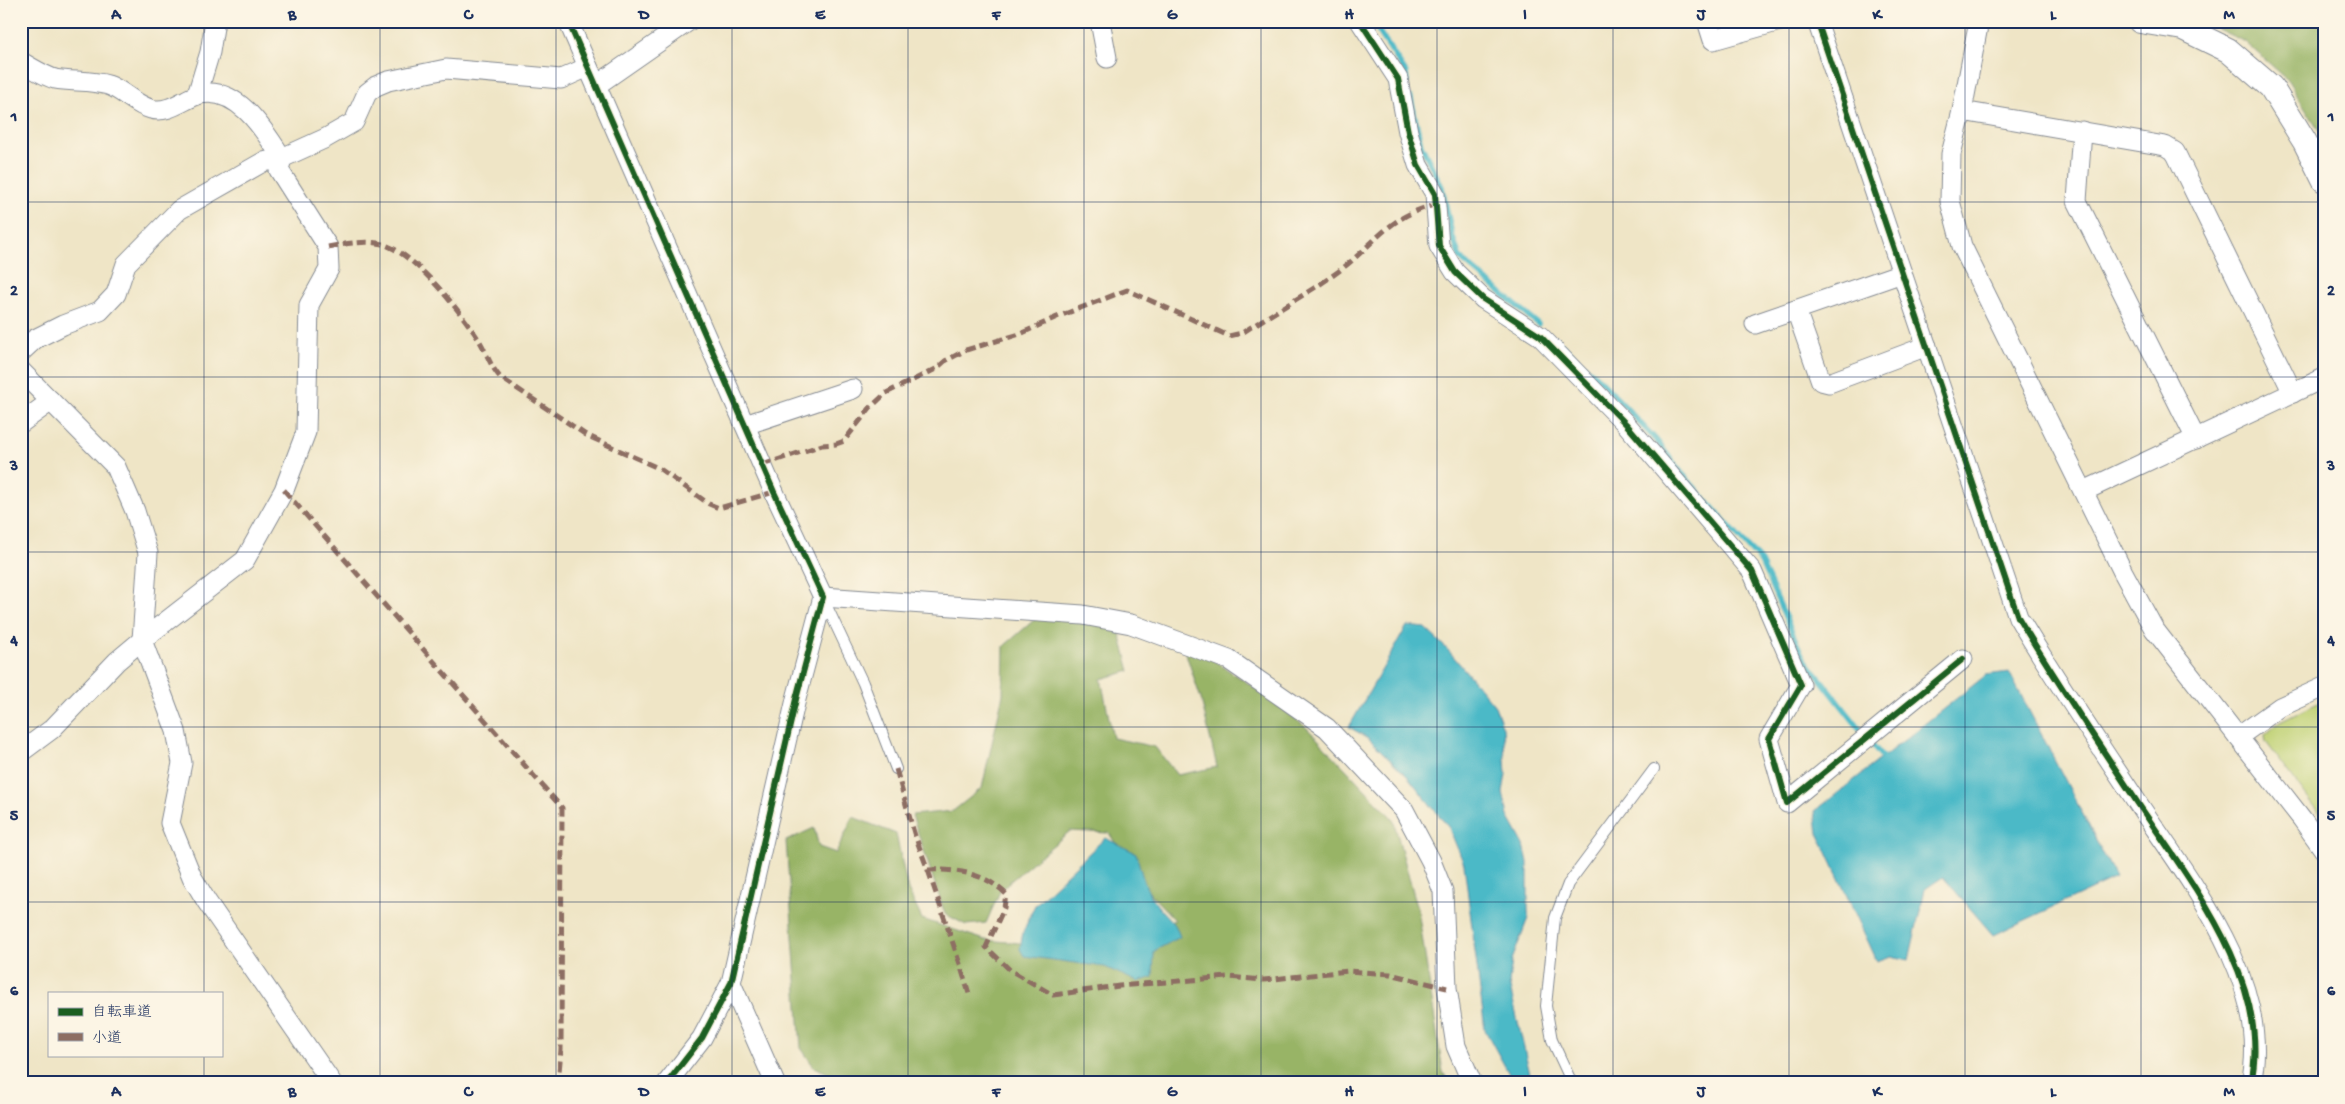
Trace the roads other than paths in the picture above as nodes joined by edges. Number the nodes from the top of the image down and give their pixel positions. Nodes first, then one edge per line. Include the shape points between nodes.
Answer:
1 (215, 21) edge
2 (568, 21) edge
3 (689, 21) edge
4 (1100, 21) edge
5 (1360, 21) edge
6 (1707, 21) edge
7 (1780, 21) edge
8 (1817, 21) edge
9 (1979, 21) edge
10 (2140, 21) edge
11 (1107, 58) dead end
12 (21, 62) edge
13 (588, 67) junction
14 (597, 85) junction
15 (198, 95) junction
16 (1962, 112) junction
17 (2082, 131) junction
18 (282, 158) junction
19 (2324, 180) edge
20 (1902, 273) junction
21 (1796, 310) junction
22 (1755, 324) dead end
23 (1927, 346) junction
24 (21, 352) edge
25 (21, 371) edge
26 (2324, 378) edge
27 (853, 389) dead end
28 (2293, 392) junction
29 (51, 401) junction
30 (21, 423) edge
31 (745, 426) junction
32 (2196, 439) junction
33 (2084, 491) junction
34 (823, 597) junction
35 (142, 640) junction
36 (1963, 659) dead end
37 (2324, 687) edge
38 (2238, 738) junction
39 (21, 752) edge
40 (896, 769) dead end
41 (1654, 769) dead end
42 (2324, 850) edge
43 (731, 983) junction
44 (332, 1083) edge
45 (667, 1083) edge
46 (775, 1083) edge
47 (1472, 1083) edge
48 (1572, 1083) edge
49 (2251, 1083) edge

1 - 15 street
2 - 13 street
3 - 14 street
4 - 11 street
5 - 36 street via 1398,78 1418,165 1435,194 1440,246 1455,272 1483,299 1540,336 1626,424 1752,571 1801,684 1769,739 1787,803
6 - 7 street via 1713,40
8 - 20 street
9 - 16 street
10 - 19 street via 2183,28 2236,56 2271,87
12 - 15 street via 53,79 108,85 152,110 175,106
13 - 14 street
13 - 18 street via 561,79 446,69 388,81 367,93 354,122
14 - 31 street
15 - 18 street via 215,93 238,104 263,129
16 - 17 street
16 - 33 street via 1951,154 1950,202 1962,246
17 - 28 street via 2166,146 2175,152
17 - 32 street via 2077,200
18 - 24 street via 263,162 179,210 126,264 116,294 100,311 63,325 35,340
18 - 35 street via 279,170 328,247 329,269 309,305 306,432 284,490 245,560
20 - 21 street
20 - 23 street
21 - 22 street
21 - 23 street via 1821,381 1829,383
23 - 49 street via 2018,617 2055,681 2200,893 2225,939 2244,988 2255,1029
25 - 29 street
26 - 28 street
27 - 31 street
28 - 32 street
29 - 30 street
29 - 35 street via 116,467 135,511 148,553
31 - 34 street
32 - 33 street
33 - 38 street via 2154,629
34 - 40 lane via 863,682
34 - 43 street via 796,699
34 - 47 street via 1083,615 1131,624 1229,660 1327,728 1404,810 1431,860 1443,891 1447,988 1456,1046
35 - 39 street via 52,729
35 - 44 street via 176,732 182,763 170,823 192,877
37 - 38 street via 2280,707
38 - 42 street
41 - 48 lane via 1568,884 1554,918 1546,1006 1552,1040
43 - 45 street via 702,1038
43 - 46 street

